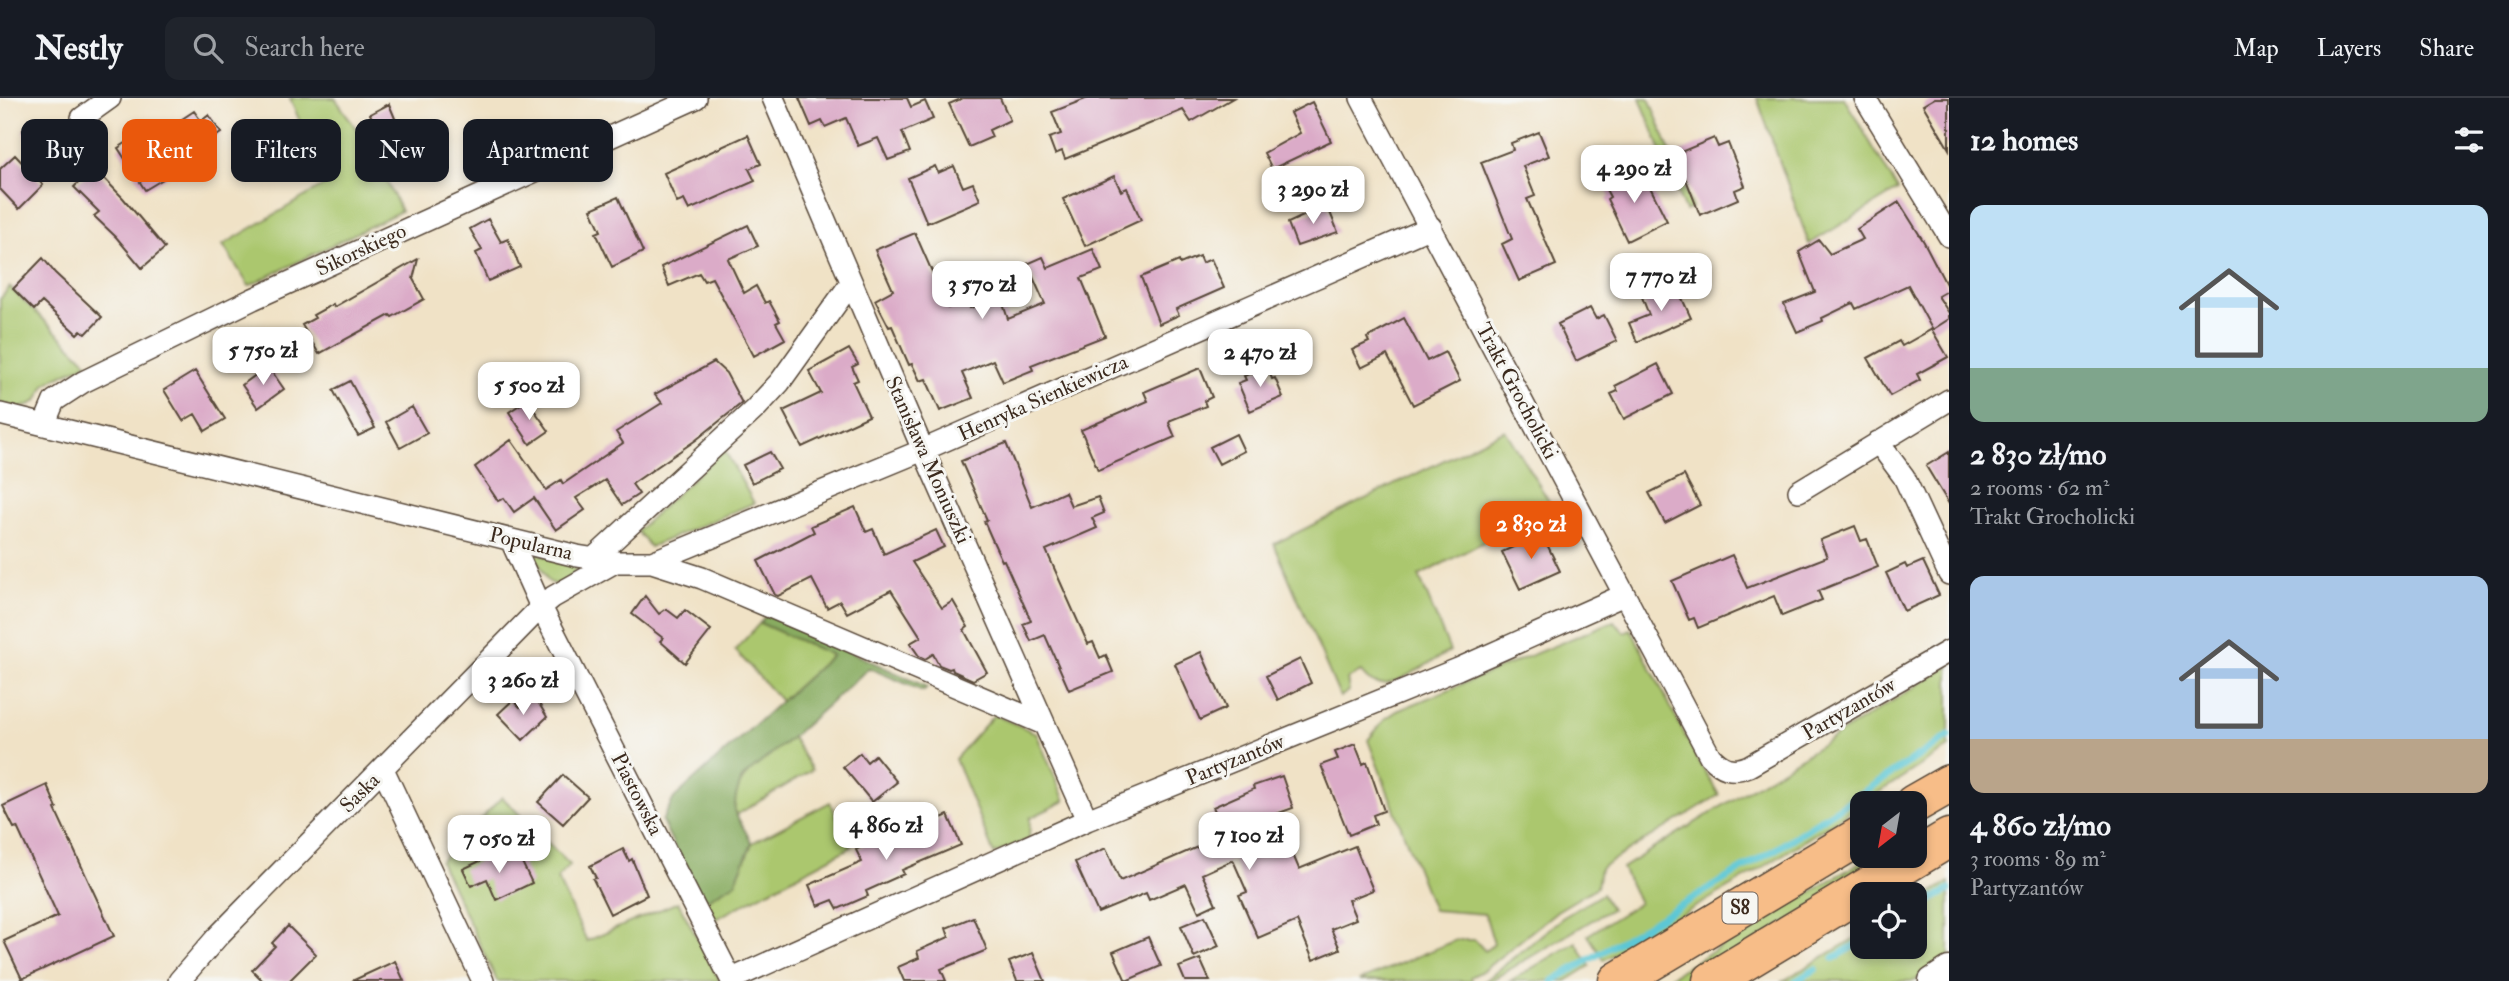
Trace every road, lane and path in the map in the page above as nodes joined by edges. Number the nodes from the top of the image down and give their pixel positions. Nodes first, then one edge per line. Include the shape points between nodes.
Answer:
1 (110, 98) edge
2 (696, 98) edge
3 (772, 98) edge
4 (1362, 98) edge
5 (1865, 98) edge
6 (82, 118) dead end
7 (1431, 227) junction
8 (1949, 236) edge
9 (852, 283) junction
10 (1949, 400) edge
11 (0, 414) edge
12 (44, 425) junction
13 (1878, 442) junction
14 (923, 450) junction
15 (1799, 491) dead end
16 (511, 540) junction
17 (604, 560) junction
18 (652, 562) junction
19 (1949, 574) edge
20 (1624, 595) junction
21 (541, 607) junction
22 (1949, 651) edge
23 (1044, 724) junction
24 (1749, 766) joint
25 (383, 769) junction
26 (1949, 783) edge
27 (1927, 796) edge
28 (1087, 820) junction
29 (1949, 838) edge
30 (1850, 842) edge
31 (1949, 970) edge
32 (198, 973) edge
33 (732, 980) edge
34 (180, 981) edge
35 (482, 981) edge
36 (1618, 981) edge
37 (1712, 981) edge
38 (1933, 981) edge

1 - 6 street
2 - 12 street, Sikorskiego via 253,299 83,382 54,401
3 - 9 street, Stanisława Moniuszki
4 - 7 street, Trakt Grocholicki
5 - 8 street
7 - 14 street, Henryka Sienkiewicza
7 - 20 street, Trakt Grocholicki
9 - 14 street, Stanisława Moniuszki
9 - 17 street via 755,409
10 - 13 street
11 - 12 street, Popularna
12 - 16 street, Popularna
13 - 15 street
13 - 19 street via 1904,477
14 - 18 street, Henryka Sienkiewicza
14 - 23 street, Stanisława Moniuszki
16 - 17 street, Popularna
16 - 21 street, Piastowska
17 - 18 street, Popularna
17 - 21 street, Saska
18 - 23 street, Popularna via 702,578
20 - 24 street, Trakt Grocholicki via 1710,756 1729,770
20 - 28 street, Partyzantów via 1458,669
21 - 25 street, Saska
21 - 33 street, Piastowska
22 - 24 street, Partyzantów
23 - 28 street, Stanisława Moniuszki
25 - 32 street, Saska via 218,936
25 - 35 street
26 - 27 highway
28 - 33 street, Partyzantów
29 - 37 highway, S8
30 - 36 highway, S8
31 - 38 street
32 - 34 street, Saska

